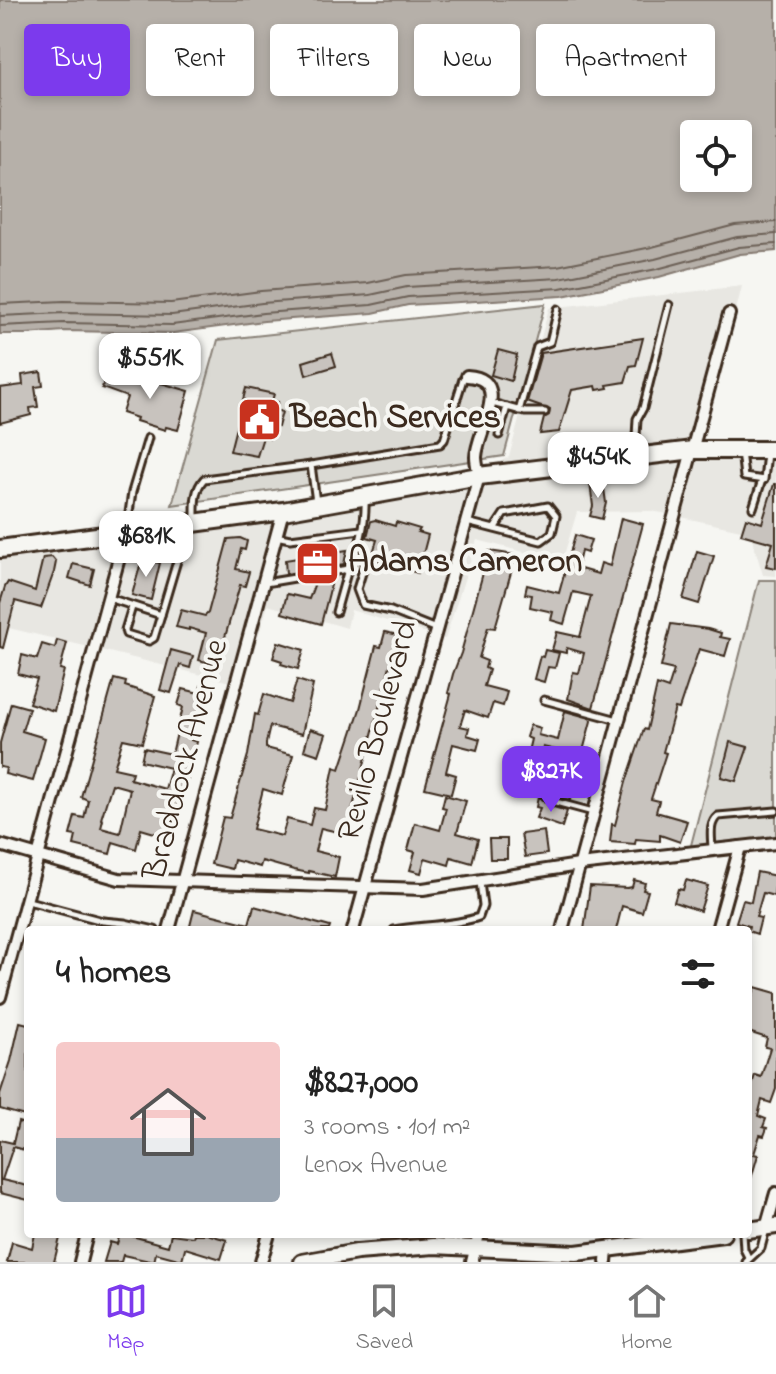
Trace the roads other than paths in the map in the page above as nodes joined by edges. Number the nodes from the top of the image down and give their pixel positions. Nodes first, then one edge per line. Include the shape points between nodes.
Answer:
1 (669, 305) dead end
2 (558, 309) dead end
3 (729, 314) dead end
4 (467, 376) joint
5 (490, 403) junction
6 (507, 407) junction
7 (519, 411) junction
8 (545, 412) dead end
9 (499, 435) dead end
10 (148, 438) dead end
11 (693, 450) junction
12 (741, 450) junction
13 (771, 450) edge
14 (635, 457) junction
15 (311, 465) junction
16 (479, 476) junction
17 (762, 480) junction
18 (365, 496) junction
19 (316, 505) junction
20 (753, 508) dead end
21 (283, 511) junction
22 (466, 522) junction
23 (187, 524) junction
24 (494, 529) junction
25 (361, 530) junction
26 (126, 532) junction
27 (276, 536) junction
28 (0, 549) edge
29 (356, 554) junction
30 (348, 569) junction
31 (264, 583) junction
32 (109, 598) junction
33 (132, 607) junction
34 (336, 612) dead end
35 (161, 615) junction
36 (437, 630) junction
37 (544, 700) dead end
38 (619, 720) junction
39 (523, 778) dead end
40 (776, 811) edge
41 (594, 812) junction
42 (776, 843) edge
43 (0, 845) edge
44 (740, 847) junction
45 (712, 850) junction
46 (38, 856) junction
47 (579, 865) junction
48 (184, 880) junction
49 (480, 881) junction
50 (365, 887) junction
51 (26, 901) junction
52 (138, 926) edge
53 (170, 926) edge
54 (354, 926) edge
55 (419, 926) edge
56 (449, 926) edge
57 (460, 926) edge
58 (563, 926) edge
59 (718, 926) edge
60 (0, 997) edge
61 (776, 1193) edge
62 (771, 1227) edge
63 (86, 1238) edge
64 (268, 1238) edge
65 (671, 1238) edge
66 (745, 1238) edge
67 (632, 1241) edge
68 (476, 1248) edge
69 (606, 1256) edge
70 (747, 1260) edge
71 (80, 1262) edge
72 (261, 1262) edge
73 (302, 1262) edge

1 - 14 lane via 637,419
2 - 7 lane via 550,342 537,347
3 - 11 street
4 - 5 street via 486,381
4 - 15 lane via 440,444
5 - 6 lane
5 - 16 street, Revilo Boulevard via 476,456
6 - 7 lane
6 - 9 lane
7 - 8 lane
10 - 26 lane
11 - 12 main road
11 - 14 main road
11 - 38 street
12 - 13 main road
12 - 17 lane via 744,477
13 - 17 lane
14 - 16 main road
15 - 19 lane
15 - 23 lane via 204,479
16 - 18 main road
16 - 22 street, Revilo Boulevard
17 - 20 lane
18 - 19 main road
18 - 25 lane
19 - 21 main road
21 - 23 main road
21 - 27 street, Braddock Avenue
22 - 24 lane
22 - 36 street, Revilo Boulevard
23 - 26 main road
23 - 35 lane
24 - 24 lane via 541,541 552,533 556,516 548,506 504,514
25 - 27 lane
25 - 29 lane
26 - 28 main road
26 - 32 street
27 - 31 street, Braddock Avenue
29 - 30 lane
29 - 36 lane via 366,560 357,589 363,605
30 - 31 lane
30 - 34 lane
31 - 48 street, Braddock Avenue
32 - 33 lane
32 - 46 street
33 - 35 lane
33 - 35 lane via 126,634 149,641
36 - 50 street, Revilo Boulevard
37 - 38 lane
38 - 41 street
39 - 41 lane via 552,801
40 - 45 lane via 718,816 711,827
41 - 47 street
42 - 44 street
43 - 46 street
44 - 45 street
44 - 59 street
45 - 47 street
46 - 48 street via 119,879
46 - 51 street
47 - 49 street
47 - 58 street
48 - 50 street
48 - 53 street, Braddock Avenue
49 - 50 street via 423,889
49 - 57 lane via 479,917
50 - 54 street, Revilo Boulevard
51 - 52 lane
51 - 60 street
55 - 56 lane
61 - 62 street
62 - 70 lane via 761,1248
63 - 71 street
64 - 72 street
65 - 67 main road
66 - 70 lane
67 - 69 main road
68 - 69 main road
68 - 73 main road via 357,1252

